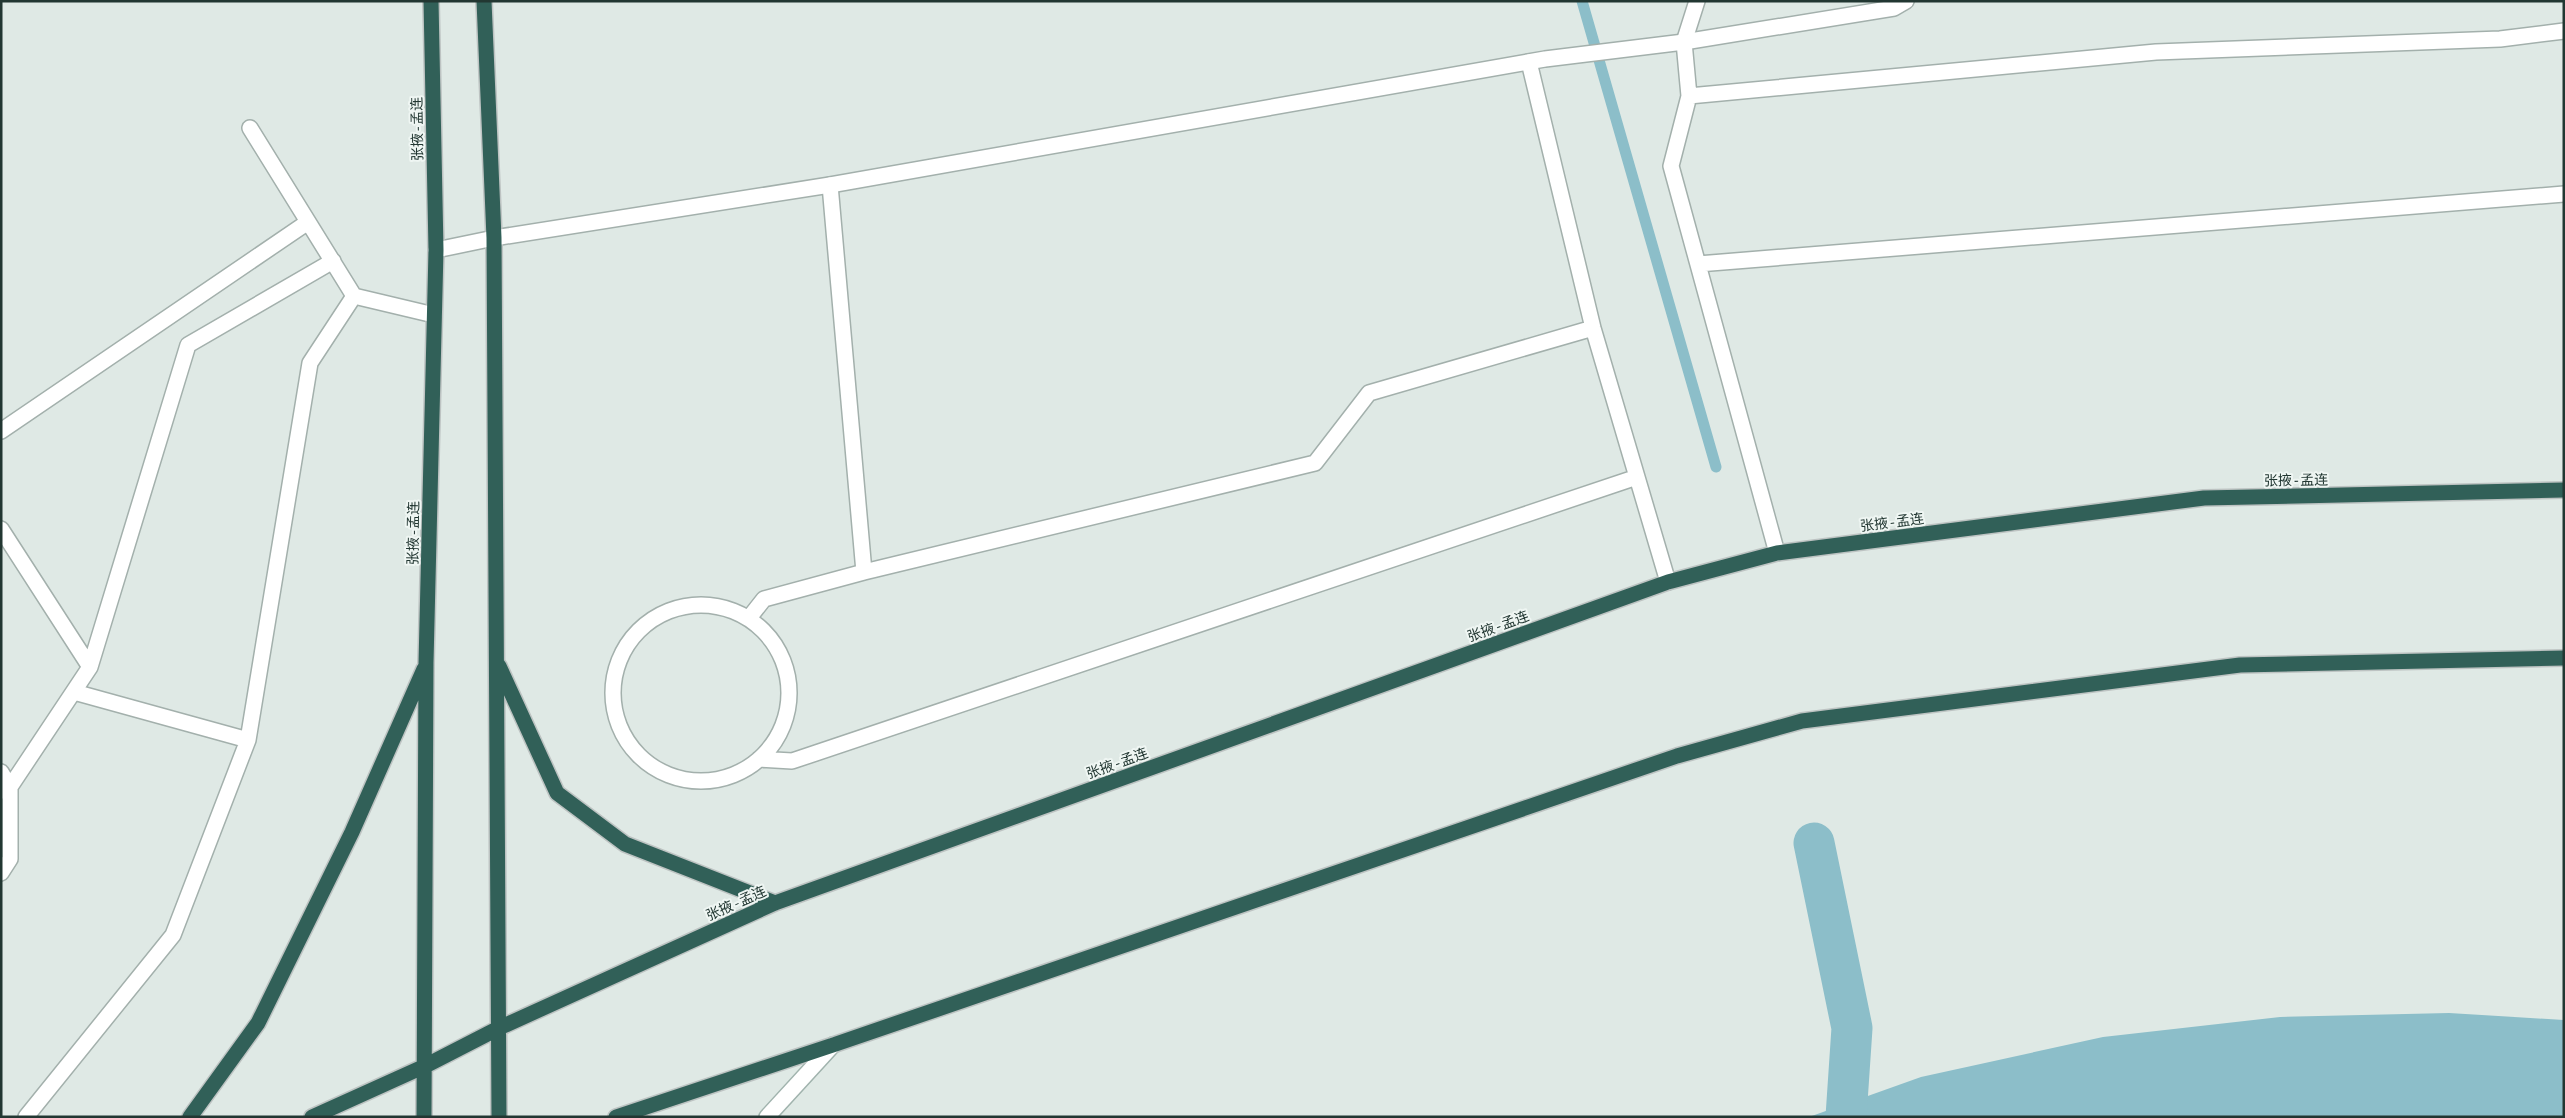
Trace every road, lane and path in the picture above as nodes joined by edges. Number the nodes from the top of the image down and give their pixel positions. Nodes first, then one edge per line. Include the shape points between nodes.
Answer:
1 (431, 1) edge
2 (484, 1) edge
3 (1697, 1) edge
4 (1906, 1) edge
5 (2564, 31) edge
6 (1678, 42) junction
7 (1529, 62) junction
8 (1689, 96) junction
9 (250, 128) dead end
10 (830, 185) junction
11 (2564, 194) edge
12 (308, 222) junction
13 (494, 238) junction
14 (436, 250) junction
15 (333, 261) junction
16 (1698, 264) junction
17 (354, 296) junction
18 (434, 315) junction
19 (1593, 328) junction
20 (1, 431) edge
21 (1637, 477) junction
22 (2564, 490) edge
23 (1, 529) edge
24 (1777, 553) junction
25 (864, 572) junction
26 (1668, 582) junction
27 (748, 618) junction
28 (2564, 658) edge
29 (496, 660) junction
30 (426, 663) junction
31 (90, 666) junction
32 (74, 692) junction
33 (248, 740) junction
34 (758, 759) junction
35 (1, 772) edge
36 (6, 789) edge
37 (1, 874) edge
38 (775, 903) junction
39 (499, 1028) junction
40 (833, 1045) junction
41 (425, 1066) junction
42 (26, 1117) edge
43 (190, 1117) edge
44 (312, 1117) edge
45 (424, 1117) edge
46 (499, 1117) edge
47 (616, 1117) edge
48 (767, 1117) edge

1 - 14 highway, 张掖 - 孟连
2 - 13 highway
3 - 6 street
4 - 6 street via 1894,8
5 - 8 street via 2500,39 2156,52
6 - 7 street
6 - 8 street
7 - 10 street
7 - 19 street
8 - 16 street via 1671,166
9 - 12 street
10 - 13 street
10 - 25 street
11 - 16 street
12 - 15 street
12 - 20 street
13 - 14 street
13 - 29 highway
14 - 18 highway, 张掖 - 孟连
15 - 17 street
15 - 31 street via 188,345
16 - 24 street
17 - 18 street
17 - 33 street via 310,362
18 - 30 highway, 张掖 - 孟连
19 - 21 street
19 - 25 street via 1369,393 1315,463
21 - 26 street
21 - 34 street via 792,761
22 - 24 highway, 张掖 - 孟连 via 2204,498
23 - 31 street
24 - 26 highway, 张掖 - 孟连
25 - 27 street via 764,599
26 - 38 highway, 张掖 - 孟连
27 - 34 street via 767,633 788,676 789,699 784,722
27 - 34 street via 726,608 702,604 678,607 656,617 638,632 623,652 613,696 622,730 637,753 672,776 695,781 717,779 739,772
28 - 40 highway via 2240,665 1802,721 1678,756
29 - 38 highway via 557,793 625,844
29 - 39 highway
30 - 41 highway, 张掖 - 孟连
30 - 43 highway via 352,832 258,1023
31 - 32 street
32 - 33 street
32 - 36 street
33 - 42 street via 173,935
35 - 36 street
36 - 37 street via 10,859
38 - 39 highway, 张掖 - 孟连
39 - 41 highway, 张掖 - 孟连
39 - 46 highway
40 - 47 highway
40 - 48 street
41 - 44 highway
41 - 45 highway, 张掖 - 孟连

